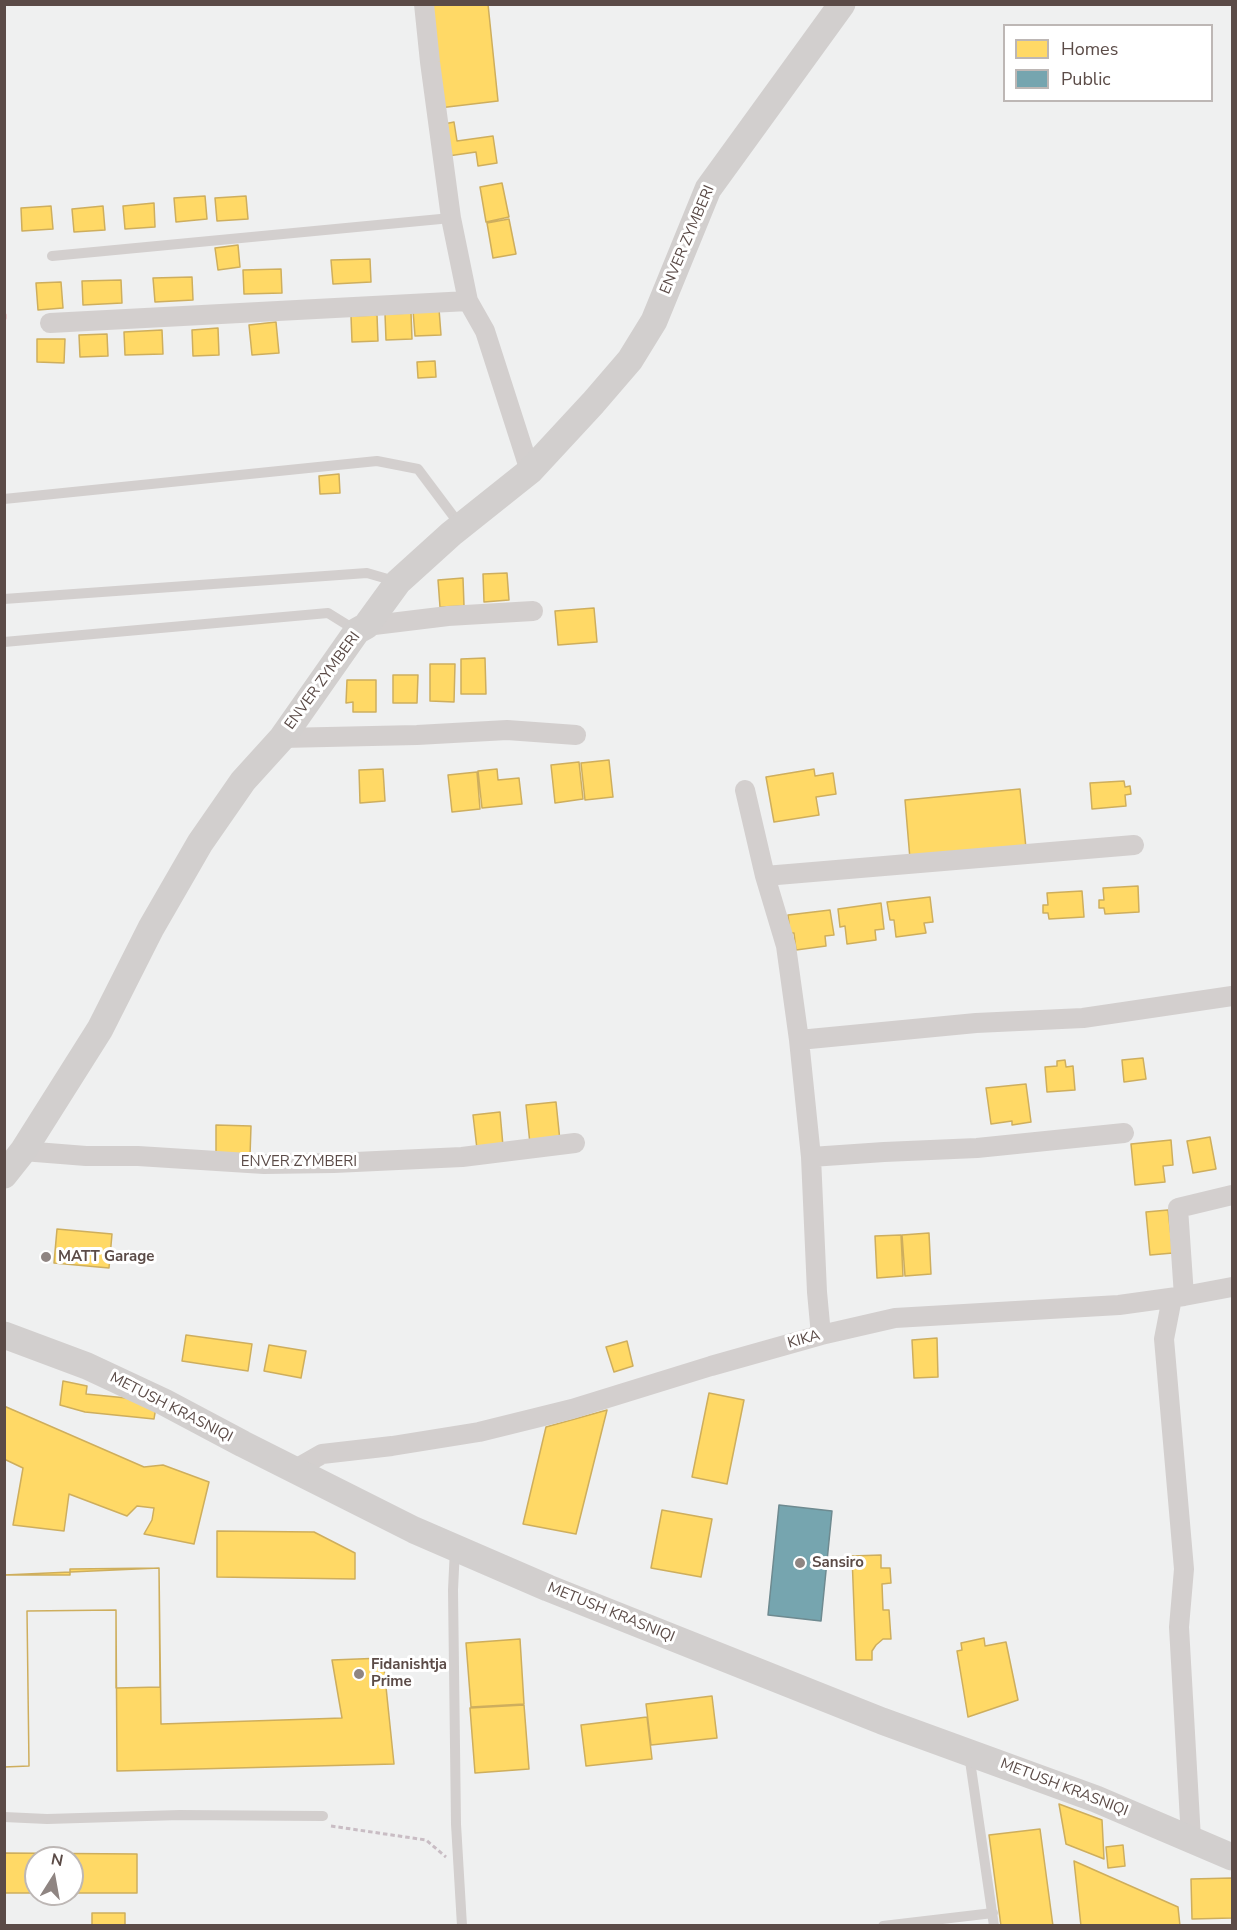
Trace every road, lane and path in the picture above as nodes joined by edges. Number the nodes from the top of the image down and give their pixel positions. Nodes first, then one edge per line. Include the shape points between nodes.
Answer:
1 (424, 4) edge
2 (842, 4) edge
3 (451, 218) junction
4 (52, 256) dead end
5 (468, 301) junction
6 (50, 323) dead end
7 (530, 471) junction
8 (4, 499) edge
9 (461, 526) junction
10 (398, 582) junction
11 (4, 599) edge
12 (533, 611) dead end
13 (362, 629) junction
14 (4, 642) edge
15 (576, 735) dead end
16 (282, 738) junction
17 (745, 790) dead end
18 (1134, 845) dead end
19 (765, 876) junction
20 (1233, 996) edge
21 (799, 1040) junction
22 (1124, 1133) dead end
23 (575, 1143) dead end
24 (23, 1151) junction
25 (811, 1157) junction
26 (4, 1175) edge
27 (1233, 1195) edge
28 (1233, 1287) edge
29 (1178, 1297) junction
30 (4, 1335) edge
31 (821, 1335) junction
32 (294, 1470) junction
33 (456, 1548) junction
34 (969, 1752) junction
35 (323, 1816) joint
36 (4, 1817) edge
37 (1191, 1839) junction
38 (1233, 1857) edge
39 (459, 1869) junction
40 (993, 1913) junction
41 (462, 1926) edge
42 (883, 1926) edge
43 (994, 1926) edge

1 - 3 street
2 - 7 street, ENVER ZYMBERI via 708,189 654,321 630,360
3 - 4 lane
3 - 5 street
5 - 6 street
5 - 7 street via 485,331
7 - 9 street, ENVER ZYMBERI
8 - 9 lane via 377,461 418,469
9 - 10 street, ENVER ZYMBERI
10 - 11 lane via 367,573
10 - 13 street, ENVER ZYMBERI
12 - 13 street, ENVER ZYMBERI via 448,616
13 - 14 lane via 328,613
13 - 16 street, ENVER ZYMBERI
15 - 16 street, ENVER ZYMBERI via 507,730
16 - 24 street, ENVER ZYMBERI via 243,781 200,843 100,1029
17 - 19 street
18 - 19 street
19 - 21 street via 786,946
20 - 21 street via 1083,1018 976,1023
21 - 25 street
22 - 25 street via 977,1148
23 - 24 street, ENVER ZYMBERI via 462,1157 334,1163 264,1164
24 - 26 street, ENVER ZYMBERI
25 - 31 street
27 - 29 street via 1178,1208
28 - 29 street, KIKA
29 - 31 street, KIKA via 1108,1306 895,1318
29 - 37 street via 1164,1340 1184,1569 1179,1627
30 - 32 street, METUSH KRASNIQI via 87,1366 154,1397
31 - 32 street, KIKA via 572,1409 479,1432 322,1454
32 - 33 street, METUSH KRASNIQI
33 - 34 street, METUSH KRASNIQI via 582,1602
33 - 39 lane via 453,1590
34 - 37 street, METUSH KRASNIQI
34 - 40 lane
35 - 36 lane
35 - 39 path via 332,1827 426,1840
37 - 38 street, METUSH KRASNIQI
39 - 41 lane
40 - 42 lane
40 - 43 lane

